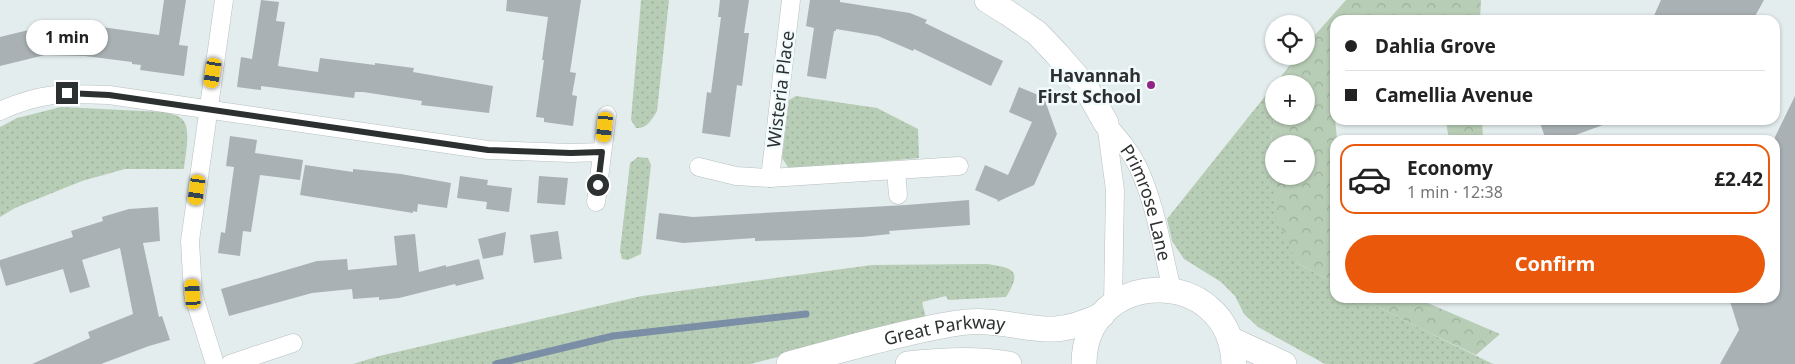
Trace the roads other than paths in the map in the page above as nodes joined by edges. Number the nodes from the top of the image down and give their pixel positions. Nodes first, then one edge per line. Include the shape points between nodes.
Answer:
1 (224, 0) edge
2 (791, 0) edge
3 (987, 0) edge
4 (208, 110) junction
5 (0, 112) edge
6 (606, 115) dead end
7 (1106, 123) junction
8 (602, 152) junction
9 (959, 166) dead end
10 (699, 167) dead end
11 (896, 170) junction
12 (770, 178) junction
13 (898, 195) dead end
14 (596, 202) dead end
15 (1172, 290) junction
16 (1108, 310) junction
17 (1230, 339) junction
18 (293, 343) dead end
19 (215, 364) edge
20 (230, 364) edge
21 (789, 364) edge
22 (908, 364) edge
23 (1008, 364) edge
24 (1084, 364) edge
25 (1234, 364) edge
26 (1284, 364) edge

1 - 4 street
2 - 12 street, Wisteria Place
3 - 7 street, Primrose Lane via 1037,34 1056,53 1085,86
4 - 5 street via 109,95 67,93 41,96
4 - 8 street via 488,150
4 - 19 street via 190,241 193,294
6 - 8 street
7 - 15 street, Primrose Lane via 1138,167 1151,203
7 - 16 street, Primrose Lane via 1115,190
8 - 14 street
9 - 11 street
10 - 12 street via 736,176
11 - 12 street
11 - 13 street
15 - 16 street, Great Parkway via 1141,291 1127,296
15 - 17 street, Great Parkway via 1194,298 1213,312
16 - 21 street, Great Parkway via 1082,324 1057,329 993,322 945,325
16 - 24 street via 1093,327
17 - 25 street, Great Parkway
17 - 26 street
18 - 20 street
22 - 23 street, Great Parkway via 969,360

